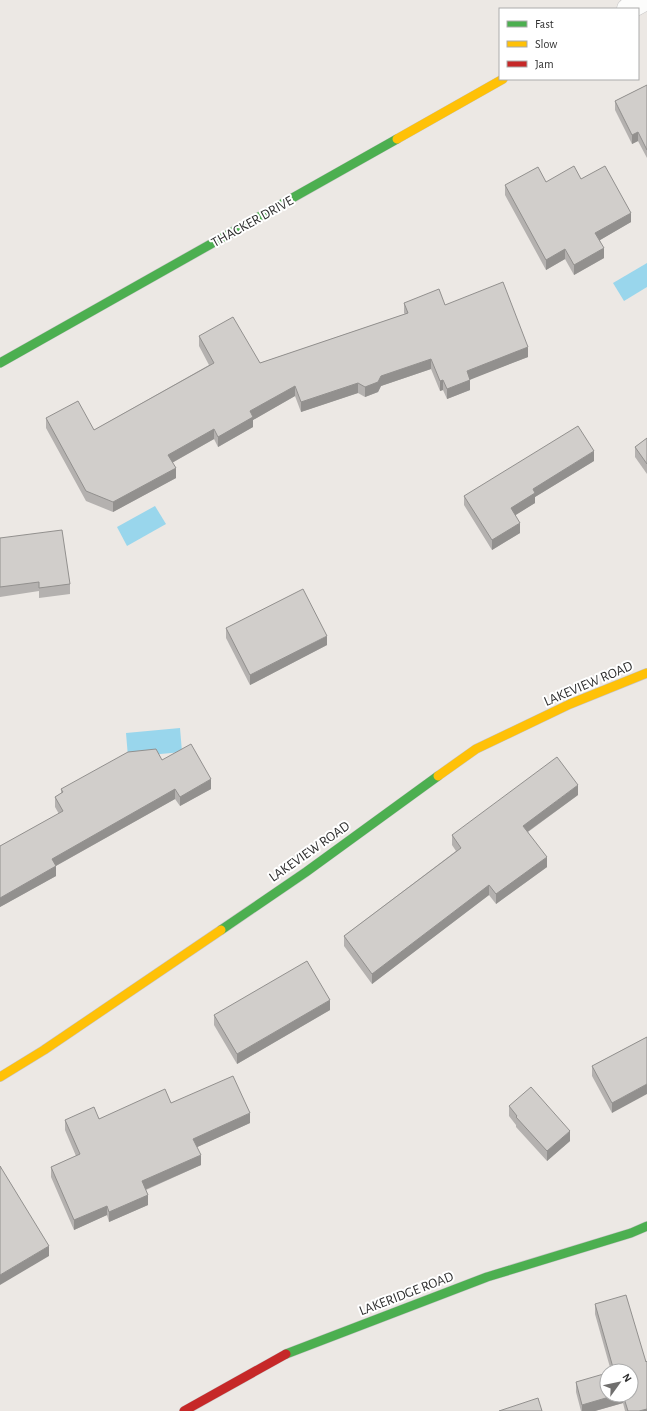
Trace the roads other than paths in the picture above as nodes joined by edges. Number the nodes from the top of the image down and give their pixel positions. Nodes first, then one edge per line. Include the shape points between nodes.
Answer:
1 (644, 0) edge
2 (630, 8) edge
3 (502, 80) edge
4 (0, 363) edge
5 (647, 673) edge
6 (0, 1076) edge
7 (647, 1226) edge
8 (184, 1411) edge

1 - 2 street
3 - 4 street, THACKER DRIVE
5 - 6 street, LAKEVIEW ROAD via 570,704 476,749 293,880 44,1050
7 - 8 street, LAKERIDGE ROAD via 487,1277 286,1354

